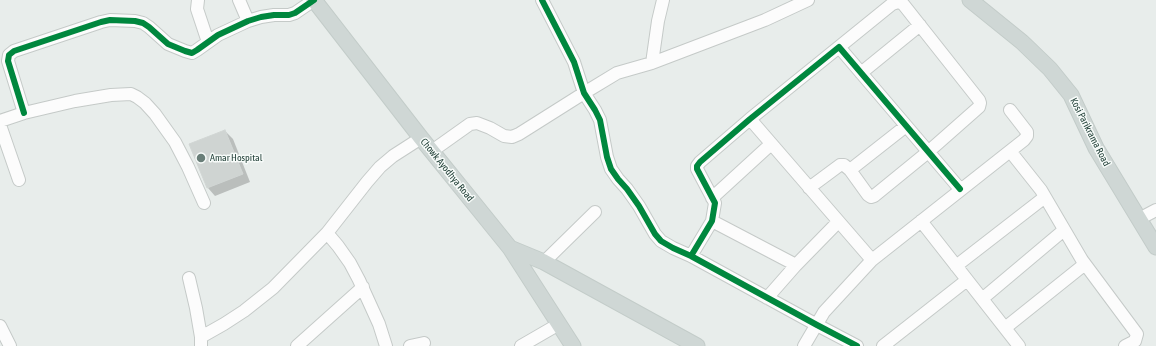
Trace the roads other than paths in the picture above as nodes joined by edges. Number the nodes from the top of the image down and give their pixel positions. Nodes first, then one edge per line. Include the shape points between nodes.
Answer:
1 (198, 0) edge
2 (239, 0) edge
3 (314, 0) edge
4 (542, 0) edge
5 (663, 0) edge
6 (808, 0) edge
7 (970, 0) edge
8 (248, 21) junction
9 (920, 25) junction
10 (208, 42) junction
11 (839, 47) junction
12 (652, 63) junction
13 (861, 73) junction
14 (584, 93) junction
15 (1010, 110) dead end
16 (24, 114) junction
17 (750, 119) junction
18 (0, 121) edge
19 (0, 125) edge
20 (906, 126) junction
21 (421, 138) junction
22 (771, 144) junction
23 (1010, 150) junction
24 (432, 151) junction
25 (928, 152) junction
26 (850, 170) junction
27 (19, 180) dead end
28 (810, 188) junction
29 (960, 190) junction
30 (1045, 197) junction
31 (712, 198) junction
32 (204, 203) dead end
33 (1156, 210) edge
34 (595, 212) dead end
35 (1139, 219) junction
36 (712, 221) junction
37 (921, 221) junction
38 (838, 222) junction
39 (1064, 230) junction
40 (327, 233) junction
41 (1156, 247) edge
42 (510, 248) junction
43 (691, 256) junction
44 (872, 260) junction
45 (544, 262) junction
46 (1085, 264) junction
47 (796, 265) junction
48 (956, 266) junction
49 (189, 278) dead end
50 (967, 280) junction
51 (362, 287) junction
52 (767, 298) junction
53 (982, 299) junction
54 (559, 324) junction
55 (816, 325) junction
56 (0, 326) edge
57 (1005, 328) junction
58 (201, 342) edge
59 (424, 343) dead end
60 (10, 346) edge
61 (297, 346) edge
62 (386, 346) edge
63 (410, 346) edge
64 (521, 346) edge
65 (573, 346) edge
66 (697, 346) edge
67 (804, 346) edge
68 (857, 346) edge
69 (883, 346) edge
70 (1019, 346) edge
71 (1125, 346) edge

1 - 10 street via 198,9
2 - 8 street
3 - 8 street via 289,15 274,15
3 - 21 main road, Chowk Ayodhya Road
4 - 14 street via 574,62
5 - 12 street
6 - 12 street via 766,20
7 - 35 main road, Kosi Parikrama Road via 1022,42 1050,69 1071,95 1096,148
8 - 10 street
9 - 11 street via 906,7 898,2 892,4
9 - 13 street
9 - 25 street via 980,104
10 - 16 street via 192,53 168,44 143,23 110,20 14,51 9,55 8,61
11 - 13 street
11 - 17 street
12 - 14 street via 617,73
13 - 20 street
14 - 24 street via 520,134 504,136 477,123 470,124
14 - 43 street via 600,120 611,169 661,241
15 - 23 street via 1027,132 1027,136
16 - 18 street
16 - 32 street via 111,95 137,96 146,103 175,142
17 - 22 street
17 - 31 street via 697,166
19 - 27 street
20 - 25 street
20 - 26 street
21 - 24 main road, Chowk Ayodhya Road
21 - 40 street via 380,167
22 - 28 street
22 - 31 street
23 - 29 street
23 - 30 street
24 - 42 main road, Chowk Ayodhya Road
25 - 26 street via 871,197
25 - 29 street
26 - 28 street via 840,165
28 - 38 street
29 - 37 street
30 - 39 street
30 - 48 street
31 - 36 street via 715,203
33 - 35 street
34 - 45 street
35 - 41 main road, Kosi Parikrama Road
36 - 43 street
36 - 47 street
37 - 44 street
37 - 48 street
38 - 44 street
38 - 47 street
39 - 46 street
39 - 53 street
40 - 51 street via 350,263
40 - 58 street via 273,288
42 - 45 main road
42 - 54 main road, Chowk Ayodhya Road
43 - 52 street
44 - 55 street via 824,312
45 - 66 main road
46 - 57 street
46 - 71 street via 1137,334 1135,341
47 - 52 street
48 - 50 street
49 - 58 street
50 - 53 street
50 - 69 street
51 - 61 street
51 - 62 street
52 - 55 street
53 - 57 street
54 - 64 street
54 - 65 main road, Chowk Ayodhya Road
55 - 67 street
55 - 68 street
56 - 60 street
57 - 70 street
59 - 63 street

